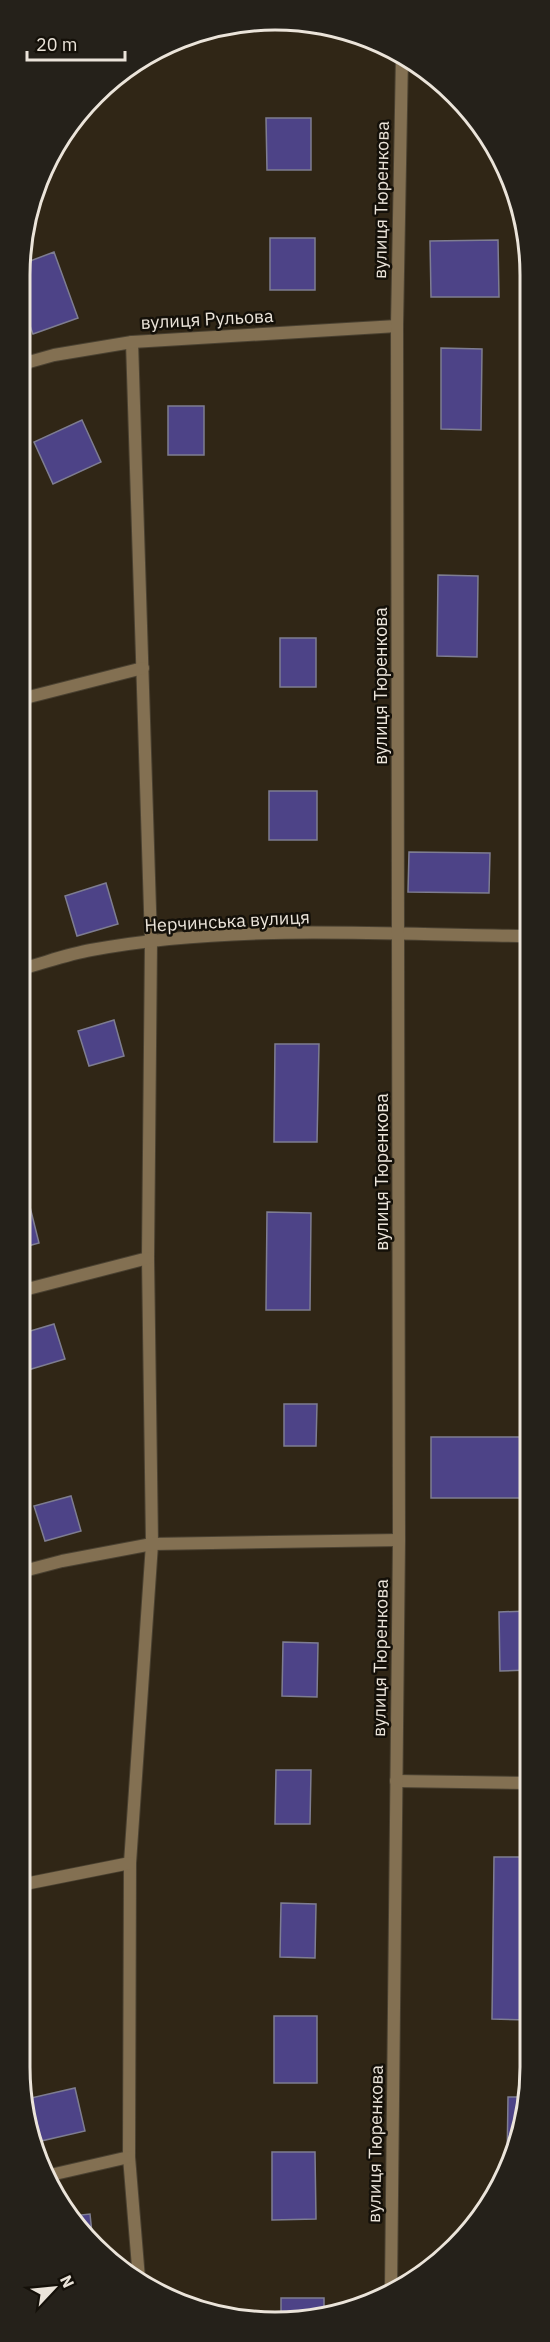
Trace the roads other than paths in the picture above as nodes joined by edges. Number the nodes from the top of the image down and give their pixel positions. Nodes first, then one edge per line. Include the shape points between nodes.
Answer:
1 (402, 65) edge
2 (397, 326) junction
3 (132, 342) junction
4 (30, 362) edge
5 (143, 668) junction
6 (30, 697) edge
7 (399, 933) junction
8 (520, 936) edge
9 (151, 941) junction
10 (30, 967) edge
11 (148, 1258) junction
12 (30, 1288) edge
13 (399, 1540) junction
14 (152, 1544) junction
15 (30, 1569) edge
16 (396, 1781) junction
17 (520, 1783) edge
18 (130, 1863) junction
19 (30, 1883) edge
20 (129, 2157) junction
21 (55, 2174) edge
22 (138, 2270) edge
23 (391, 2283) edge

1 - 2 street, вулиця Тюренкова
2 - 3 street, вулиця Рульова
2 - 7 street, вулиця Тюренкова
3 - 4 street, вулиця Рульова
3 - 5 street
5 - 6 street
5 - 9 street
7 - 8 street, Нерчинська вулиця
7 - 9 street, Нерчинська вулиця via 240,934
7 - 13 street, вулиця Тюренкова
9 - 10 street, Нерчинська вулиця via 90,950
9 - 11 street
11 - 12 street
11 - 14 street
13 - 14 street
13 - 16 street, вулиця Тюренкова
14 - 15 street
14 - 18 street
16 - 17 street
16 - 23 street, вулиця Тюренкова
18 - 19 street
18 - 20 street
20 - 21 street
20 - 22 street

